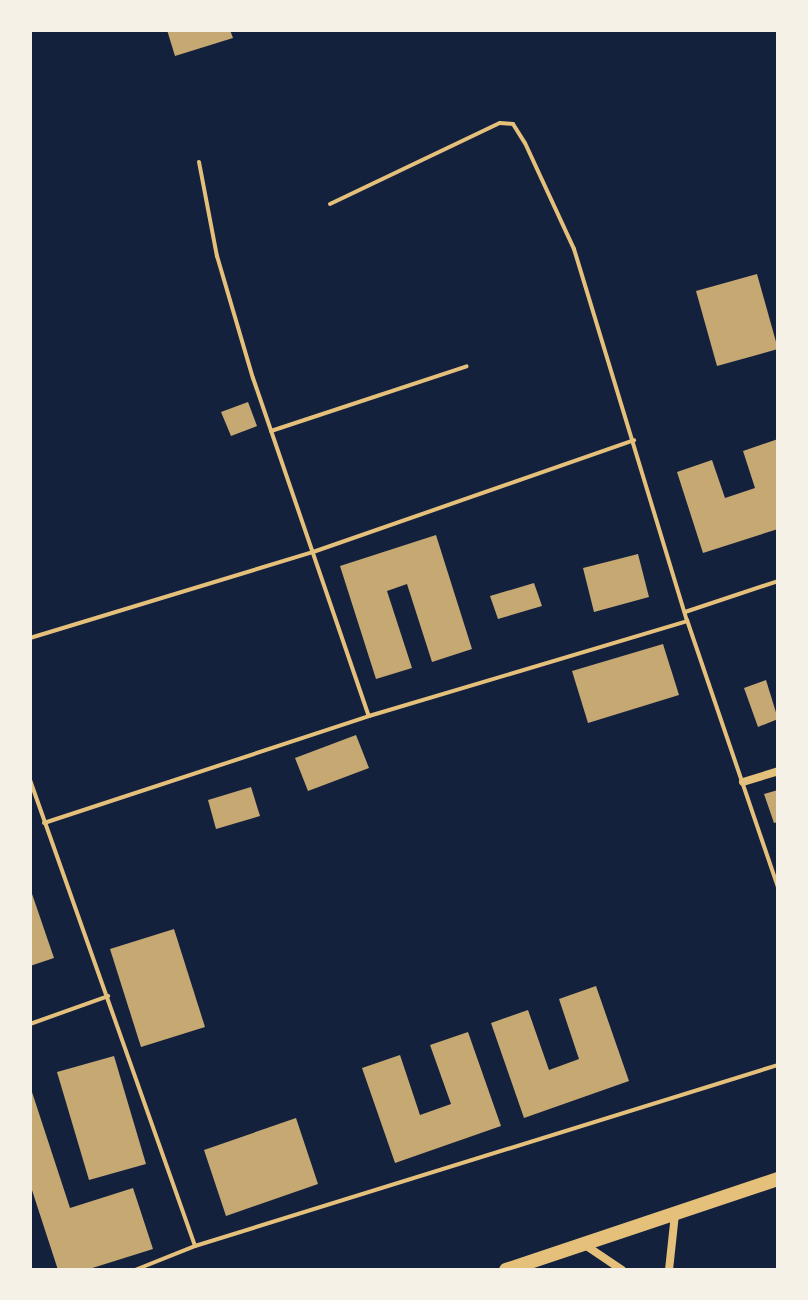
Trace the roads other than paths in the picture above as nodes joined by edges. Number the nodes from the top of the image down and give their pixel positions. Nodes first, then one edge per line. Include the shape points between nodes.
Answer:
1 (199, 162) dead end
2 (330, 204) dead end
3 (467, 366) dead end
4 (271, 431) junction
5 (634, 440) junction
6 (313, 552) junction
7 (778, 581) edge
8 (685, 613) junction
9 (687, 620) junction
10 (30, 638) edge
11 (369, 716) junction
12 (778, 771) edge
13 (30, 780) edge
14 (743, 782) junction
15 (32, 796) edge
16 (44, 823) junction
17 (778, 887) edge
18 (108, 996) junction
19 (30, 1024) edge
20 (778, 1065) edge
21 (778, 1179) edge
22 (675, 1214) junction
23 (585, 1245) junction
24 (195, 1246) junction
25 (135, 1270) edge
26 (506, 1270) edge
27 (622, 1270) edge
28 (669, 1270) edge

1 - 4 lane via 217,256
2 - 5 lane via 500,123 513,124 574,249
3 - 4 lane
4 - 6 lane
5 - 6 lane
5 - 8 lane
6 - 10 lane
6 - 11 lane
7 - 8 lane
8 - 9 lane
9 - 11 lane
9 - 14 lane
11 - 16 lane
12 - 14 street
13 - 15 lane
14 - 17 lane
15 - 16 lane
16 - 18 lane
18 - 19 lane
18 - 24 lane
20 - 24 lane
21 - 22 highway
22 - 23 highway
22 - 28 street
23 - 26 highway
23 - 27 street
24 - 25 lane

